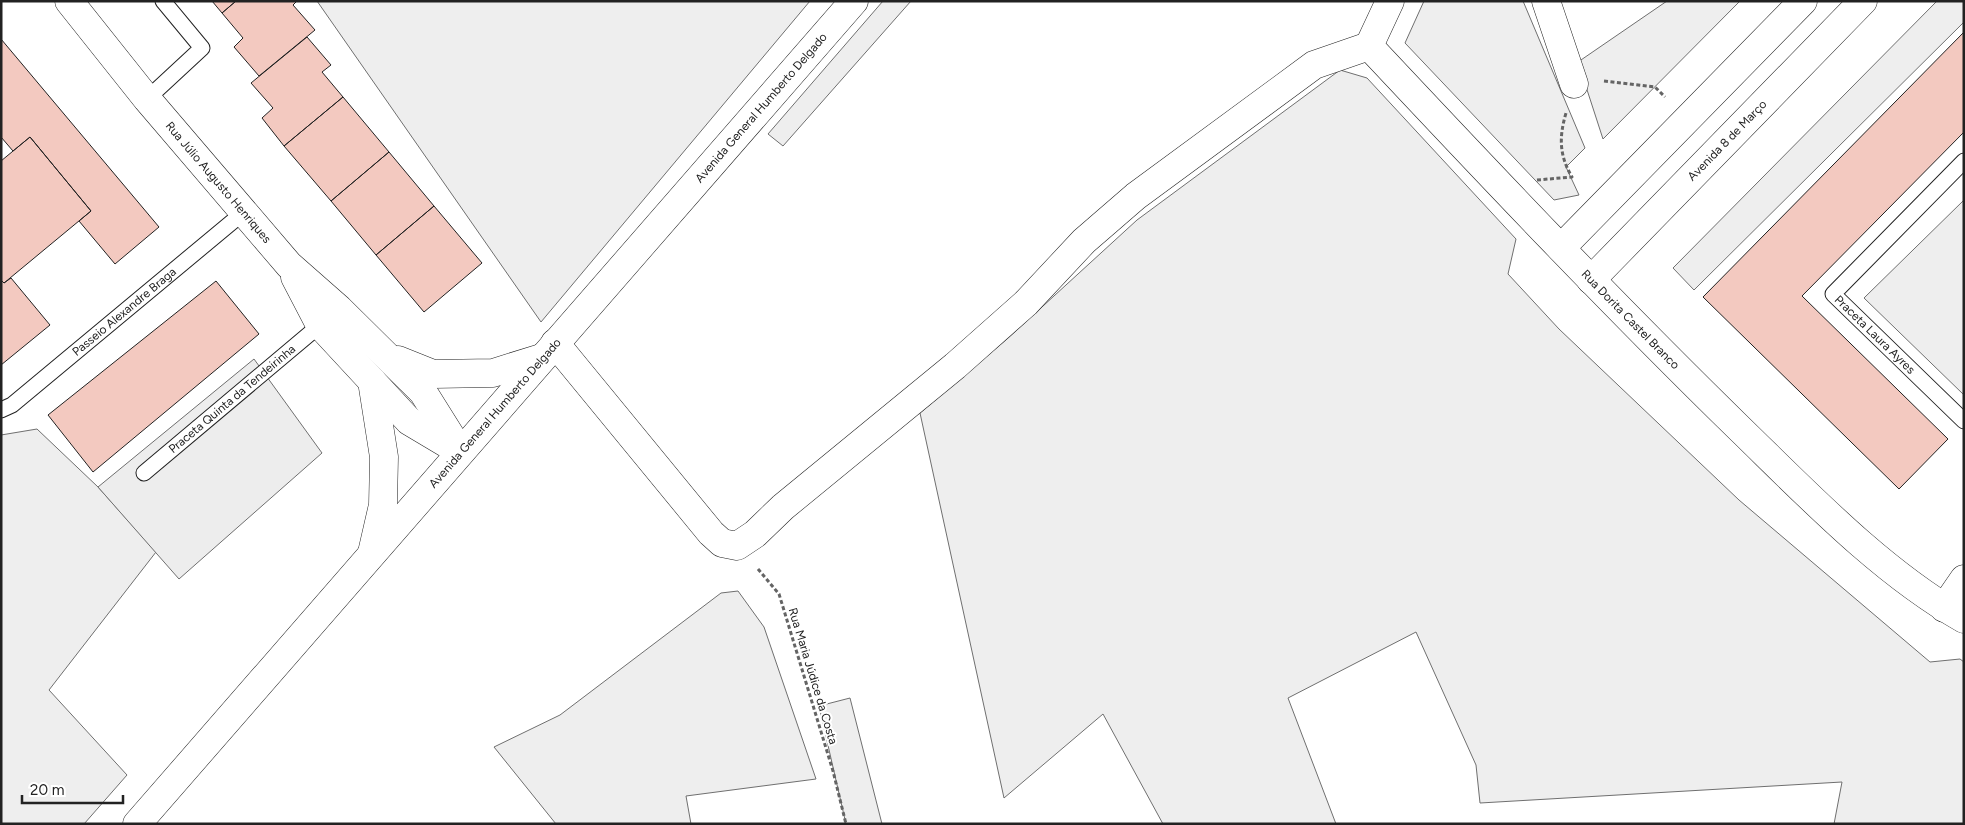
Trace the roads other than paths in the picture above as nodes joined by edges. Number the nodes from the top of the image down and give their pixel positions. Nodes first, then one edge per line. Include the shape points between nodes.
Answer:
1 (69, 1) edge
2 (163, 1) edge
3 (854, 1) edge
4 (1390, 1) edge
5 (1546, 1) edge
6 (1803, 1) edge
7 (1863, 1) edge
8 (1368, 46) junction
9 (1574, 84) road end
10 (147, 99) junction
11 (1964, 161) edge
12 (244, 212) junction
13 (1561, 248) junction
14 (289, 265) junction
15 (1591, 280) junction
16 (320, 324) junction
17 (548, 351) junction
18 (385, 354) junction
19 (372, 381) junction
20 (1, 410) edge
21 (1964, 421) edge
22 (460, 451) junction
23 (144, 473) dead end
24 (372, 553) junction
25 (1964, 579) edge
26 (1954, 614) edge
27 (137, 824) edge

1 - 10 street, Rua Júlio Augusto Henriques
2 - 10 lane via 202,48
3 - 17 street, Avenida General Humberto Delgado
4 - 8 street
5 - 9 street
6 - 13 street
7 - 15 street, Avenida 8 de Março
8 - 13 street, Rua Dorita Castel Branco
8 - 17 street via 1314,65 1136,196 1084,241 1026,303 955,366 737,546 722,543 711,533
10 - 12 street, Rua Júlio Augusto Henriques
11 - 21 lane, Praceta Laura Ayres via 1833,294
12 - 14 street, Rua Júlio Augusto Henriques
12 - 20 lane, Passeio Alexandre Braga via 12,406
13 - 15 street, Rua Dorita Castel Branco
14 - 16 street, Rua Júlio Augusto Henriques
14 - 18 street, Rua Júlio Augusto Henriques
15 - 26 street, Rua Dorita Castel Branco via 1820,506 1880,558
16 - 19 street, Rua Júlio Augusto Henriques
16 - 23 lane, Praceta Quinta da Tendeirinha
17 - 18 street, Rua Júlio Augusto Henriques via 493,373 433,374
17 - 22 street, Avenida General Humberto Delgado
18 - 22 street, Rua Júlio Augusto Henriques via 423,392
19 - 22 street, Rua Júlio Augusto Henriques via 409,421
19 - 24 street via 384,457 382,505
22 - 24 street, Avenida General Humberto Delgado
24 - 27 street, Avenida General Humberto Delgado
25 - 26 street

